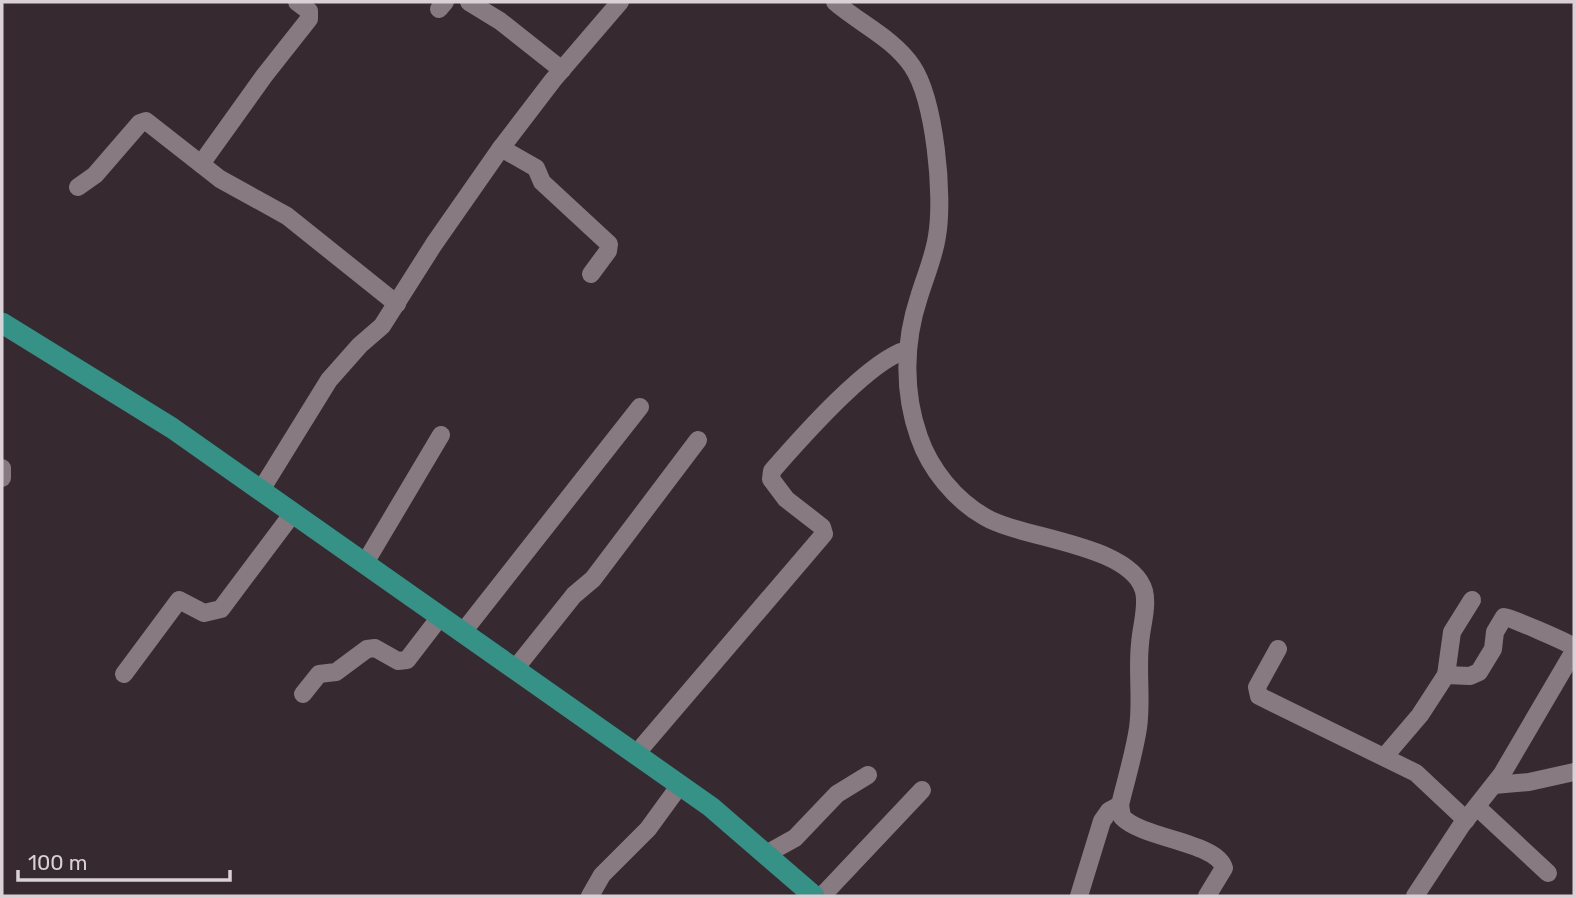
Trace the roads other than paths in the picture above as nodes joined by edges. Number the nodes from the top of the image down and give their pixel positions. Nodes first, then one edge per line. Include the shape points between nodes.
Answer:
1 (297, 2) edge
2 (469, 2) edge
3 (620, 2) edge
4 (835, 2) edge
5 (562, 70) junction
6 (501, 148) junction
7 (201, 164) junction
8 (78, 187) dead end
9 (591, 274) dead end
10 (397, 304) junction
11 (2, 323) edge
12 (907, 350) junction
13 (640, 407) dead end
14 (441, 435) dead end
15 (698, 440) dead end
16 (2, 468) edge
17 (2, 478) edge
18 (261, 490) junction
19 (293, 513) junction
20 (365, 564) junction
21 (1472, 600) dead end
22 (440, 617) junction
23 (463, 632) junction
24 (1278, 649) dead end
25 (1574, 649) edge
26 (515, 669) junction
27 (124, 674) dead end
28 (1446, 675) junction
29 (303, 694) dead end
30 (636, 754) junction
31 (1385, 756) junction
32 (1574, 772) edge
33 (868, 775) dead end
34 (680, 785) junction
35 (1494, 785) junction
36 (922, 790) dead end
37 (1116, 808) junction
38 (1471, 814) junction
39 (766, 854) junction
40 (1548, 873) dead end
41 (590, 896) edge
42 (814, 896) edge
43 (822, 896) edge
44 (1079, 896) edge
45 (1206, 896) edge
46 (1415, 896) edge

1 - 7 street via 309,11 309,19
2 - 5 street via 500,20
3 - 5 street
4 - 12 street via 901,53 912,66 929,105 939,218
5 - 6 street
6 - 9 street via 536,169 542,182 609,244
6 - 10 street
7 - 8 street via 142,121 95,175
7 - 10 street via 287,216
10 - 18 street via 329,380
11 - 18 main road via 172,428
12 - 30 street via 894,353 867,372 772,471 779,492 824,529 824,534
12 - 37 street via 911,408 919,438 931,463 964,502 1005,527 1108,558 1138,580 1144,591 1138,729
13 - 23 street
14 - 20 street
15 - 26 street via 593,579 574,595
16 - 17 street
18 - 19 main road
19 - 20 main road
19 - 27 street via 221,609 204,613 179,600
20 - 22 main road
21 - 28 street via 1452,632
22 - 23 main road
22 - 29 street via 407,660 367,649 343,669 319,674
23 - 26 main road
24 - 31 street via 1257,687 1259,696
25 - 28 street via 1506,616 1479,672
25 - 35 street
26 - 30 main road
28 - 31 street
30 - 34 main road
31 - 38 street
32 - 35 street
33 - 39 street via 837,794 795,838
34 - 39 main road
34 - 41 street via 648,829 601,875
35 - 38 street
36 - 43 street
37 - 44 street via 1102,821
37 - 45 street via 1132,826 1202,850 1222,862 1224,869
38 - 40 street
38 - 46 street
39 - 42 main road

